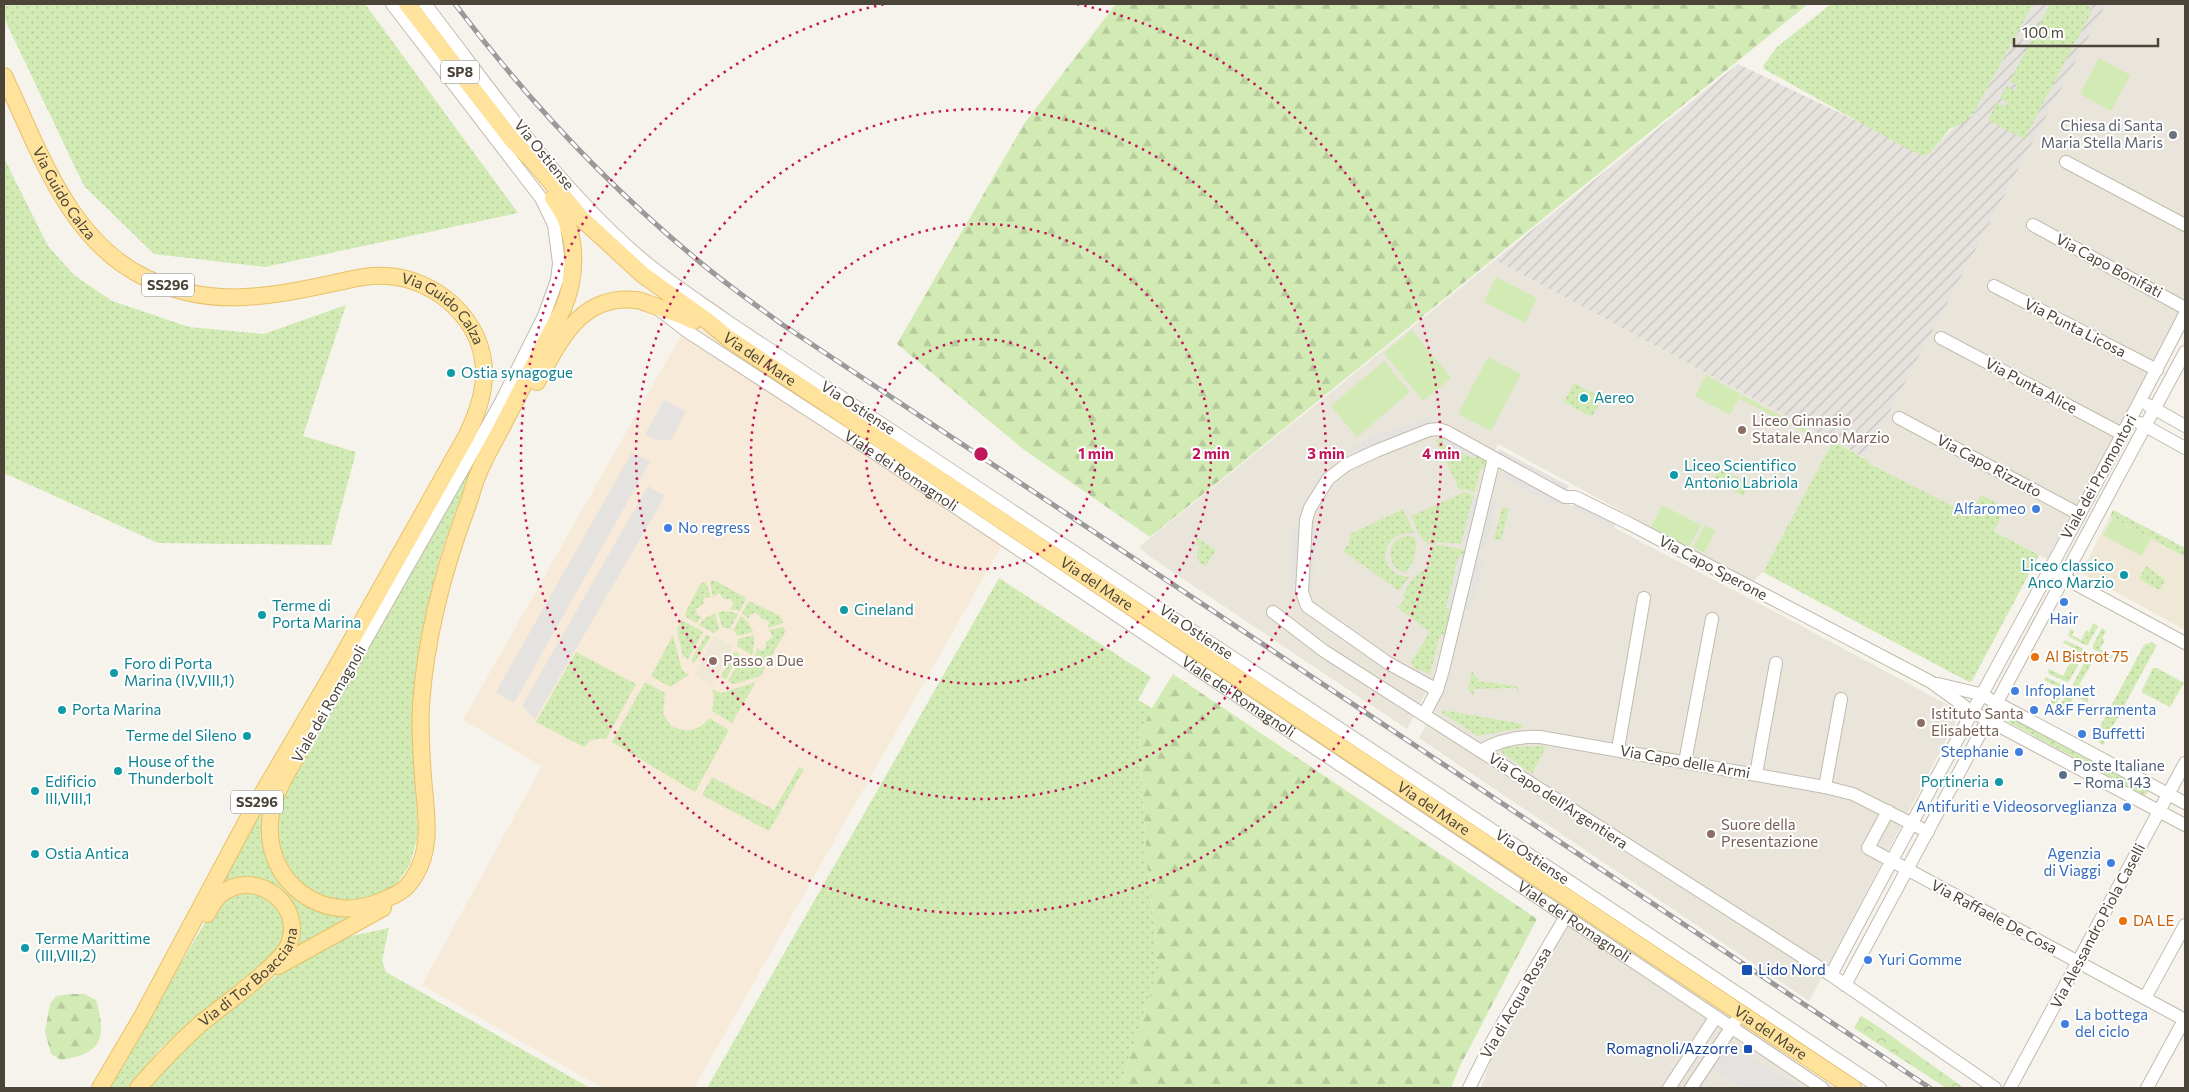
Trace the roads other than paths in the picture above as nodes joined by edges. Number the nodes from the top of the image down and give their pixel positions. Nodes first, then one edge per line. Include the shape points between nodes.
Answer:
1 (392, 4) edge
2 (407, 4) edge
3 (425, 4) edge
4 (4, 76) edge
5 (513, 141) junction
6 (2066, 162) dead end
7 (2033, 225) dead end
8 (2185, 225) edge
9 (1994, 286) dead end
10 (654, 306) junction
11 (2185, 308) edge
12 (2185, 314) edge
13 (1941, 338) dead end
14 (729, 339) junction
15 (2185, 352) edge
16 (2157, 370) junction
17 (2140, 400) junction
18 (2156, 409) junction
19 (1899, 418) dead end
20 (2131, 418) junction
21 (2146, 426) junction
22 (2185, 426) edge
23 (2122, 434) junction
24 (2185, 448) edge
25 (1494, 458) junction
26 (468, 504) junction
27 (2079, 514) junction
28 (2048, 569) junction
29 (2066, 578) junction
30 (1644, 598) dead end
31 (1273, 612) dead end
32 (1712, 619) dead end
33 (2185, 643) edge
34 (1776, 663) dead end
35 (332, 675) junction
36 (1931, 682) junction
37 (1437, 690) junction
38 (1980, 694) junction
39 (1841, 699) dead end
40 (1998, 702) junction
41 (1971, 711) junction
42 (1424, 715) junction
43 (1989, 720) junction
44 (307, 738) junction
45 (1618, 750) junction
46 (1480, 751) junction
47 (1685, 762) junction
48 (2185, 763) edge
49 (1756, 774) junction
50 (1825, 787) junction
51 (2169, 794) junction
52 (2185, 803) edge
53 (2160, 811) junction
54 (1888, 812) junction
55 (1911, 824) junction
56 (2185, 825) edge
57 (1928, 832) junction
58 (1891, 862) junction
59 (1907, 870) junction
60 (396, 896) junction
61 (1565, 918) junction
62 (2185, 925) edge
63 (187, 932) junction
64 (2078, 962) junction
65 (262, 974) junction
66 (1831, 975) junction
67 (1845, 985) junction
68 (2146, 998) junction
69 (1745, 1007) junction
70 (1715, 1018) junction
71 (2185, 1020) edge
72 (1731, 1028) junction
73 (1689, 1057) junction
74 (1704, 1067) junction
75 (100, 1088) edge
76 (138, 1088) edge
77 (1469, 1088) edge
78 (1669, 1088) edge
79 (1691, 1088) edge
80 (1822, 1088) edge
81 (1853, 1088) edge
82 (1880, 1088) edge
83 (1995, 1088) edge
84 (2010, 1088) edge
85 (2147, 1088) edge

1 - 44 street, Viale dei Romagnoli via 541,198 556,233 558,274 544,316 502,402
2 - 5 main road, Via del Mare / SP8
3 - 69 street, Via Ostiense via 557,173 636,254 670,280
4 - 35 main road, Via Guido Calza / SS296 via 60,194 102,248 128,268 147,278 194,293 244,298 276,296 370,276 398,276 437,291 455,306 470,327 484,365 476,417
5 - 14 main road, Via del Mare / SP8 via 581,218 616,252
5 - 26 main road, Viale dei Romagnoli via 562,211 572,242 574,272 562,309 476,478
6 - 8 street
7 - 11 street, Via Capo Bonifati
9 - 16 street, Via Punta Licosa
10 - 14 main road, Viale dei Romagnoli via 686,317
10 - 26 main road, Viale dei Romagnoli via 637,300 610,302 587,312 573,324
10 - 61 street, Viale dei Romagnoli via 688,332 890,463
12 - 16 street, Viale dei Promontori
13 - 23 street, Via Punta Alice
14 - 69 main road, Via del Mare / SP8
15 - 18 street, Viale dei Promontori
16 - 17 street, Viale dei Promontori
17 - 18 street
17 - 20 street, Viale dei Promontori
18 - 21 street, Viale dei Promontori
18 - 22 street
19 - 27 street, Via Capo Rizzuto
20 - 21 street
20 - 23 street, Viale dei Promontori
21 - 24 street
21 - 29 street, Viale dei Promontori
23 - 27 street, Viale dei Promontori
25 - 36 street, Via Capo Sperone via 1565,497 1575,497 1628,523
25 - 37 street
25 - 37 street, Via Capo Sperone via 1444,430 1426,431 1338,470 1322,486 1307,516 1302,592 1307,606 1388,663
26 - 60 main road, Viale dei Romagnoli via 441,587 426,663 421,712 426,846 414,878
27 - 28 street, Viale dei Promontori
28 - 29 street
28 - 38 street, Viale dei Promontori
29 - 33 street
29 - 40 street, Viale dei Promontori
30 - 45 street
31 - 42 street, Via Capo dell'Argentiera via 1317,647
32 - 47 street
34 - 49 street
35 - 44 main road
35 - 63 main road, Via Guido Calza / SS296 via 251,813
36 - 38 street, Via Capo Sperone
36 - 41 street, Via Capo Sperone
37 - 42 street
38 - 40 street, Via Capo Sperone
38 - 41 street, Viale dei Promontori
39 - 50 street
40 - 43 street, Viale dei Promontori
40 - 51 street, Via Capo Sperone
41 - 43 street, Via Capo Sperone
41 - 55 street, Viale dei Promontori
42 - 46 street, Via Capo dell'Argentiera
43 - 53 street, Via Capo Sperone
43 - 57 street, Viale dei Promontori
44 - 60 main road, Viale dei Romagnoli via 272,809 270,839 282,873 301,894 333,907 366,906
45 - 46 street, Via Capo delle Armi via 1532,737 1500,742
45 - 47 street, Via Capo delle Armi
46 - 66 street, Via Capo dell'Argentiera
47 - 49 street, Via Capo delle Armi
48 - 51 street, Via Alessandro Piola Caselli
49 - 50 street, Via Capo delle Armi
50 - 54 street, Via Capo delle Armi via 1853,794
51 - 52 street, Via Capo Sperone
51 - 53 street, Via Alessandro Piola Caselli
53 - 56 street, Via Capo Sperone
53 - 64 street, Via Alessandro Piola Caselli
54 - 55 street
54 - 58 street via 1868,848
55 - 57 street
55 - 58 street, Viale dei Promontori
57 - 59 street, Viale dei Promontori
58 - 59 street
58 - 66 street, Viale dei Promontori
59 - 64 street, Via Raffaele De Cosa
59 - 67 street, Viale dei Promontori
60 - 65 main road, SS296 via 376,912
61 - 70 street, Viale dei Romagnoli
61 - 77 street, Via di Acqua Rossa via 1494,1038
62 - 68 street
63 - 65 main road, Via di Tor Boacciana / SS296 via 200,924 217,898 228,890 250,885 271,892 288,911 292,935 283,955
63 - 75 main road, Via di Tor Boacciana / SS296
64 - 68 street, Via Raffaele De Cosa
64 - 84 street, Via Alessandro Piola Caselli
65 - 76 main road, Via di Tor Boacciana / SS296 via 192,1032
66 - 67 street, Via Capo dell'Argentiera
67 - 83 street, Via Capo dell'Argentiera
68 - 71 street, Via Raffaele De Cosa
69 - 72 street
69 - 81 main road, Via del Mare / SP8
69 - 82 street, Via Ostiense
70 - 72 street, Viale dei Romagnoli
70 - 73 street
71 - 85 street
72 - 74 street
72 - 80 street, Viale dei Romagnoli
73 - 74 street
73 - 78 street
74 - 79 street

